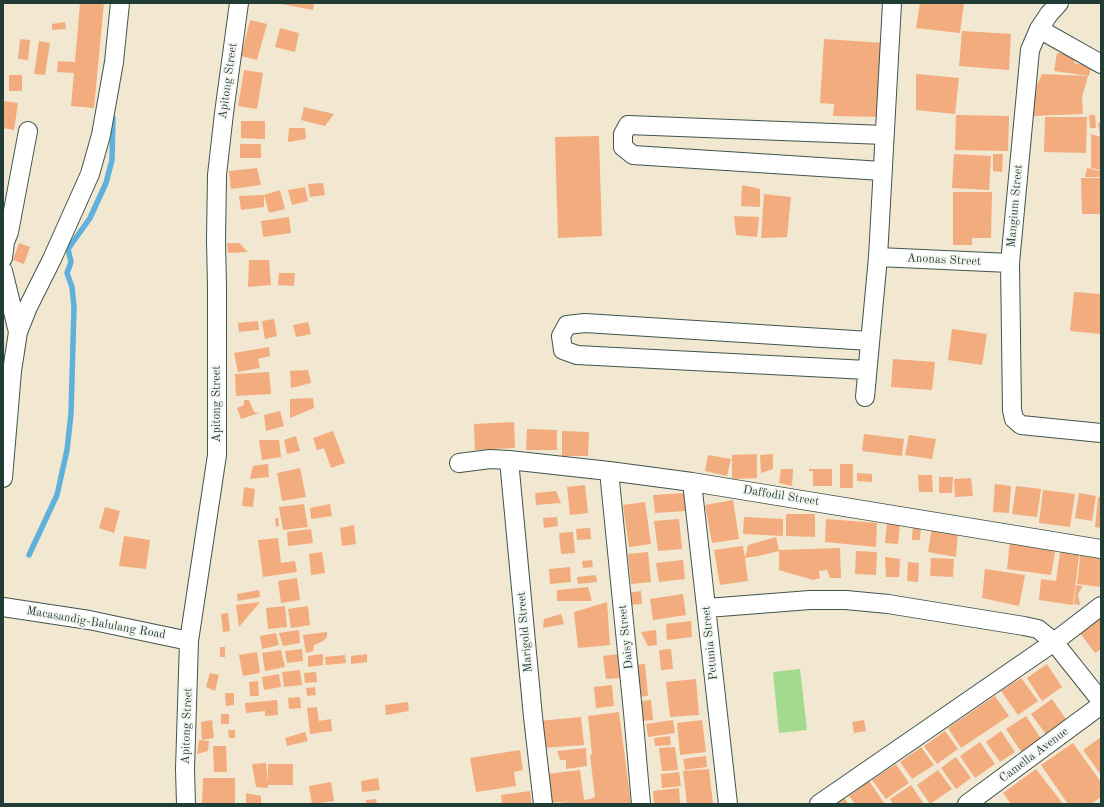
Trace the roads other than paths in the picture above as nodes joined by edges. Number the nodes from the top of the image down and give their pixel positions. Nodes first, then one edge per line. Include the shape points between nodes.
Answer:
1 (120, 3) edge
2 (239, 3) edge
3 (892, 3) edge
4 (1059, 3) edge
5 (1039, 29) junction
6 (1101, 64) edge
7 (28, 132) dead end
8 (884, 135) junction
9 (882, 171) junction
10 (878, 257) junction
11 (3, 258) edge
12 (1010, 263) junction
13 (3, 272) edge
14 (18, 332) junction
15 (870, 341) junction
16 (867, 370) junction
17 (865, 397) dead end
18 (1101, 433) edge
19 (509, 460) junction
20 (459, 463) dead end
21 (609, 470) junction
22 (3, 478) edge
23 (692, 482) junction
24 (1101, 548) edge
25 (1101, 606) edge
26 (3, 607) edge
27 (706, 608) junction
28 (189, 641) junction
29 (1054, 642) junction
30 (1101, 701) edge
31 (1101, 705) edge
32 (186, 804) edge
33 (543, 804) edge
34 (641, 804) edge
35 (728, 804) edge
36 (819, 804) edge
37 (967, 804) edge

1 - 14 street via 114,62 101,135 90,174
2 - 28 street, Apitong Street via 217,175 217,455
3 - 8 street
4 - 5 street, Mangium Street
5 - 6 street
5 - 12 street, Mangium Street via 1030,50
7 - 11 street
8 - 9 street
8 - 9 street via 628,125 623,134 623,147 633,155
9 - 10 street
10 - 12 street, Anonas Street
10 - 15 street
12 - 18 street, Mangium Street via 1014,419 1021,425
13 - 14 street
14 - 22 street
15 - 16 street
15 - 16 street via 585,323 567,325 562,336 563,350 576,355
16 - 17 street
19 - 20 street, Daffodil Street via 490,459
19 - 21 street, Daffodil Street
19 - 33 street, Marigold Street
21 - 23 street, Daffodil Street
21 - 34 street, Daisy Street
23 - 24 street, Daffodil Street
23 - 27 street, Petunia Street
25 - 29 street
26 - 28 street, Macasandig-Balulang Road via 89,620
27 - 29 street via 810,600 888,604 1031,627 1038,629
27 - 35 street, Petunia Street
28 - 32 street, Apitong Street
29 - 30 street
29 - 36 street
31 - 37 street, Camella Avenue

